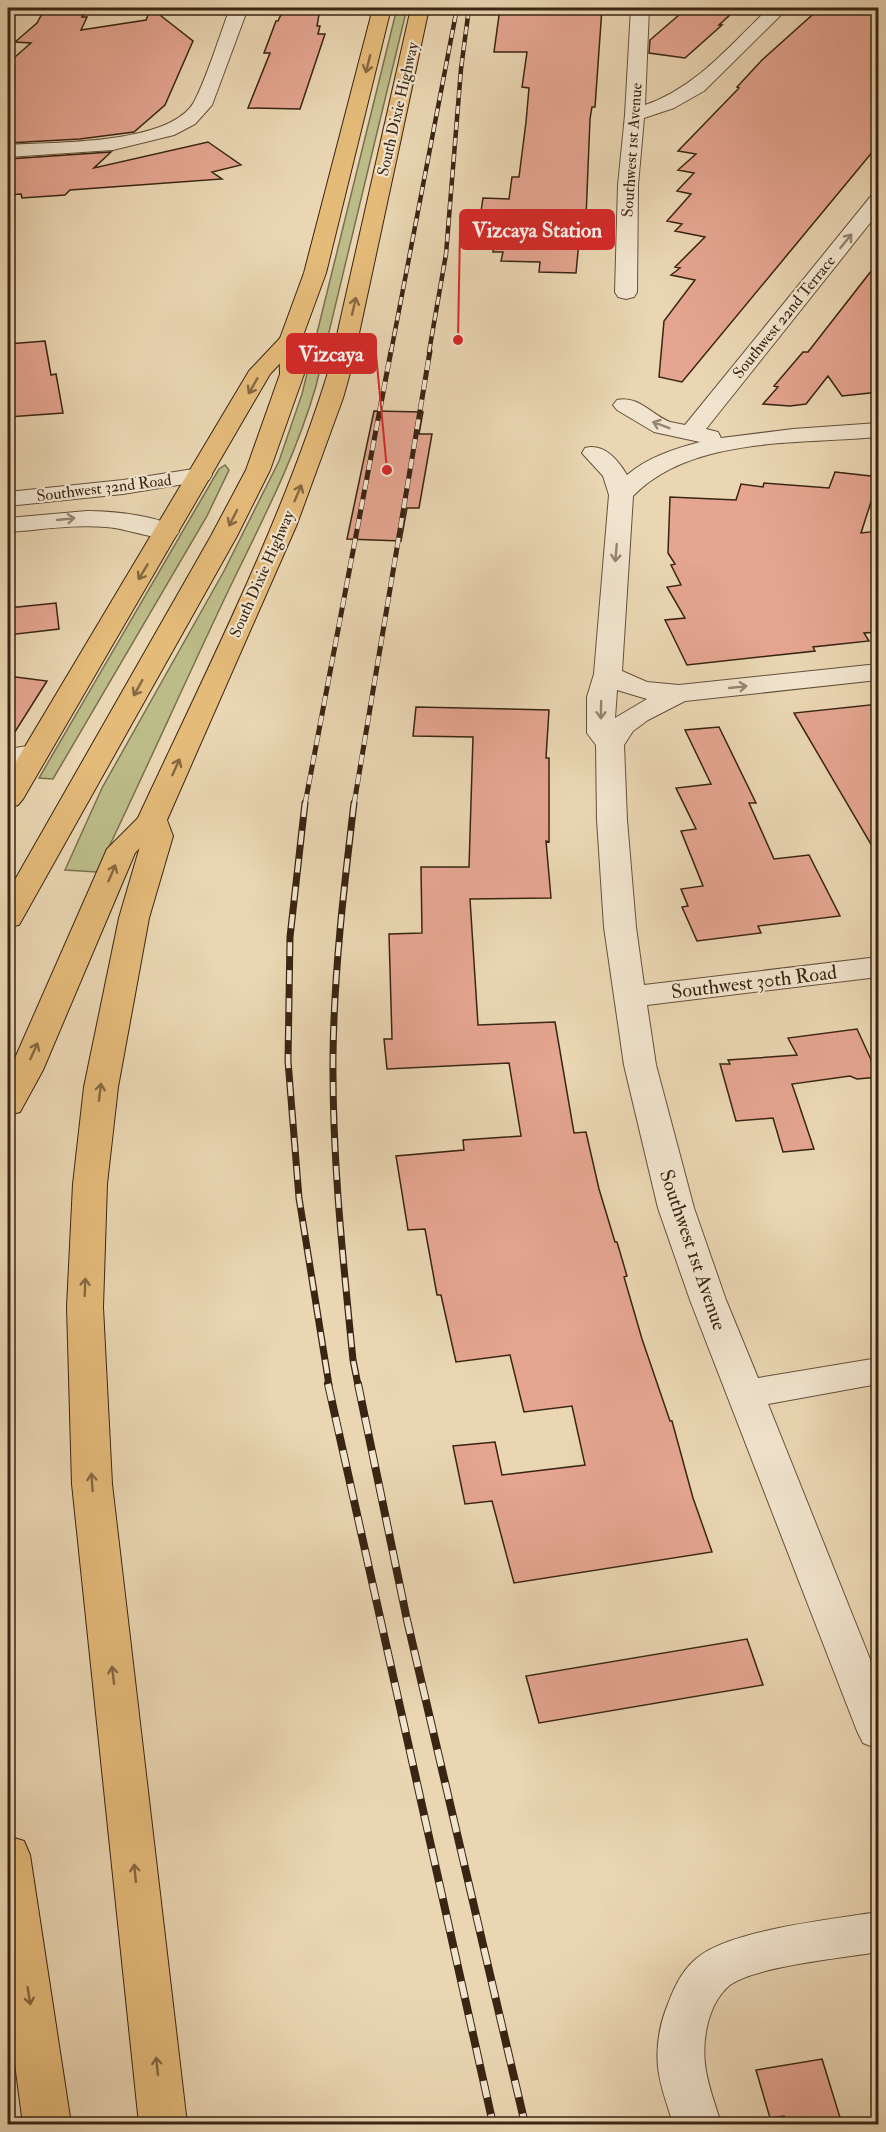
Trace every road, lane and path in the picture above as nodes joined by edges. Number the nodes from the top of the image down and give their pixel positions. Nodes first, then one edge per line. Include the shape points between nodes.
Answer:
1 (239, 8) edge
2 (382, 8) edge
3 (420, 8) edge
4 (640, 8) edge
5 (779, 8) edge
6 (635, 114) junction
7 (8, 151) edge
8 (879, 200) edge
9 (626, 292) dead end
10 (290, 341) junction
11 (625, 405) dead end
12 (879, 430) edge
13 (694, 442) junction
14 (594, 453) dead end
15 (200, 475) junction
16 (621, 495) junction
17 (8, 499) edge
18 (8, 525) edge
19 (166, 532) junction
20 (879, 672) edge
21 (608, 674) junction
22 (680, 693) junction
23 (610, 745) junction
24 (21, 755) edge
25 (8, 799) edge
26 (152, 820) junction
27 (8, 918) edge
28 (879, 967) edge
29 (630, 997) junction
30 (8, 1104) edge
31 (879, 1371) edge
32 (745, 1394) junction
33 (879, 1731) edge
34 (8, 1855) edge
35 (879, 1932) edge
36 (47, 2124) edge
37 (163, 2124) edge
38 (697, 2124) edge

1 - 7 street via 202,105 192,119 178,128 127,142
2 -> 10 main road, South Dixie Highway via 315,273
26 -> 3 main road, South Dixie Highway via 284,525 328,414
4 - 6 street, Southwest 1st Avenue
5 - 6 street via 697,87 667,104
6 - 9 street, Southwest 1st Avenue via 628,186
13 -> 8 street, Southwest 22nd Terrace
10 -> 15 main road, South Dixie Highway via 261,371
10 -> 27 main road via 292,374 258,470
13 -> 11 street
12 - 13 street
13 - 16 street via 653,467
14 - 16 street, Southwest 1st Avenue via 615,474
15 - 17 street, Southwest 32nd Road
15 - 19 main road, South Dixie Highway
16 -> 21 street, Southwest 1st Avenue
18 -> 19 street, Southwest 32nd Road via 100,517 130,520
19 -> 24 main road, South Dixie Highway
22 -> 20 street
21 - 22 street via 643,690
21 -> 23 street, Southwest 1st Avenue via 602,697 601,733
22 - 23 street via 638,714 622,726
23 - 29 street, Southwest 1st Avenue via 620,927
24 - 25 main road, South Dixie Highway
30 -> 26 main road, South Dixie Highway via 122,849
37 -> 26 main road via 92,1484 85,1307 90,1184 101,1087 134,918 158,836
28 - 29 street, Southwest 30th Road
29 - 32 street, Southwest 1st Avenue via 640,1065 676,1208
31 - 32 street
32 - 33 street, Southwest 1st Avenue
34 -> 36 main road
35 - 38 street via 752,1955 715,1969 696,1991 683,2025 681,2065

